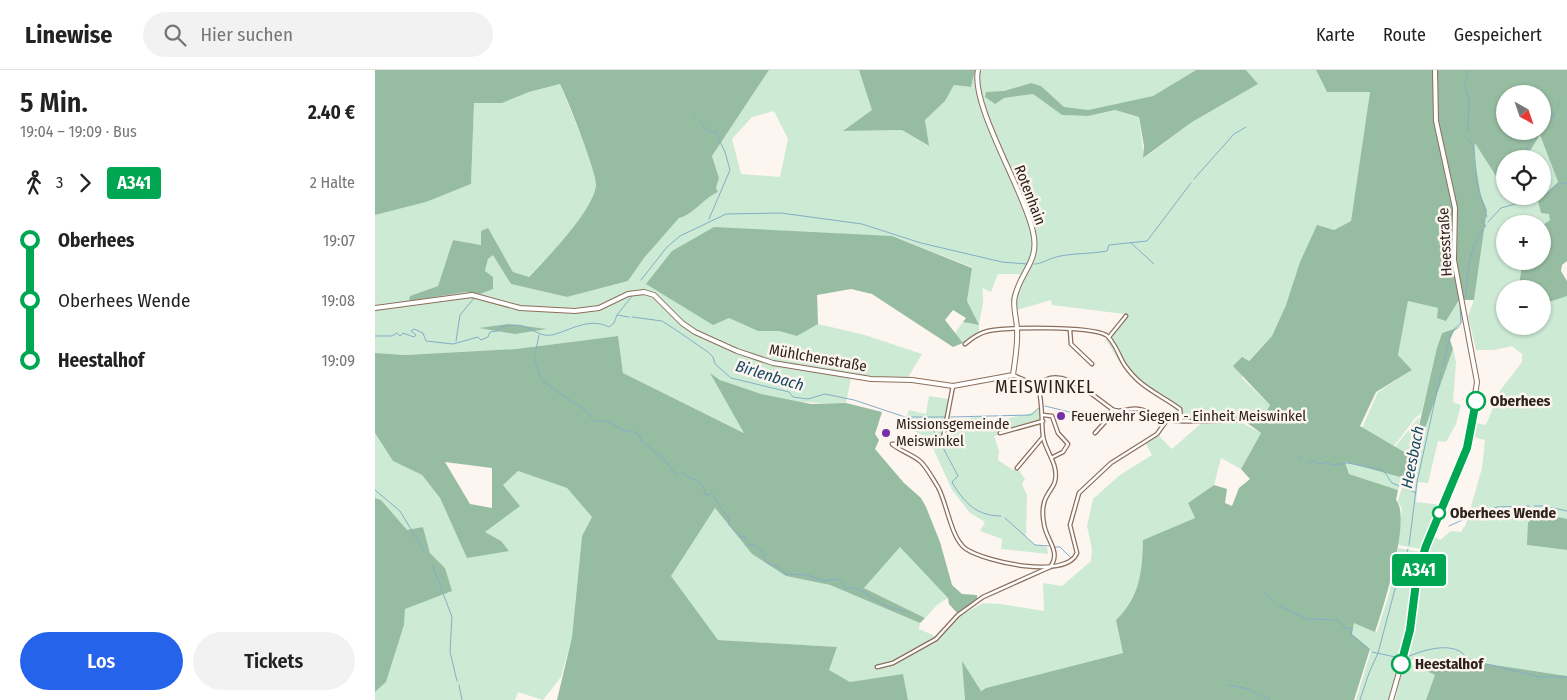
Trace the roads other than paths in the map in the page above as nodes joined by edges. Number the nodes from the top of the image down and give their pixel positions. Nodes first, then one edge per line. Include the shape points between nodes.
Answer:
1 (978, 70) edge
2 (1435, 70) edge
3 (375, 308) edge
4 (1126, 316) dead end
5 (1017, 330) junction
6 (1070, 330) junction
7 (1109, 337) junction
8 (965, 344) dead end
9 (1092, 364) dead end
10 (1013, 375) junction
11 (953, 386) junction
12 (1038, 386) junction
13 (1112, 409) junction
14 (1043, 415) junction
15 (1181, 419) junction
16 (1167, 420) junction
17 (1241, 420) dead end
18 (1043, 421) junction
19 (1000, 433) dead end
20 (1095, 433) dead end
21 (1043, 437) junction
22 (1052, 458) junction
23 (1017, 468) dead end
24 (1050, 567) junction
25 (877, 667) dead end
26 (1391, 700) edge

1 - 5 street, Rotenhain via 984,106 1028,215 1034,238 1032,262 1014,300
2 - 26 street, Heesstraße via 1436,121 1456,219 1454,260 1477,382 1469,439 1417,575 1407,648
3 - 11 street, Mühlchenstraße via 472,295 520,308 575,311 599,308 638,292 654,295 695,332 773,363 864,378
4 - 7 street
5 - 6 street
5 - 8 street via 989,331
5 - 10 street, Rotenhain
6 - 7 street via 1096,332
6 - 9 street via 1071,344
7 - 15 street via 1135,380 1180,410
10 - 11 street, Mühlchenstraße
10 - 12 street
11 - 24 street via 943,438 935,443 894,442 893,445 923,464 938,487 954,530 966,549 999,562
12 - 13 street via 1049,380 1069,380
12 - 14 street
13 - 16 street via 1137,408
13 - 20 street
14 - 18 street
14 - 22 street via 1052,416 1057,433 1068,444 1063,452
15 - 16 street
15 - 17 street
16 - 24 street via 1157,434 1111,463 1082,490 1070,520 1077,553 1071,561
18 - 19 street
18 - 21 street
21 - 22 street
21 - 23 street
22 - 24 street via 1055,481 1045,499 1043,513 1044,528 1055,554
24 - 25 street via 983,597 955,618 936,638 893,663

